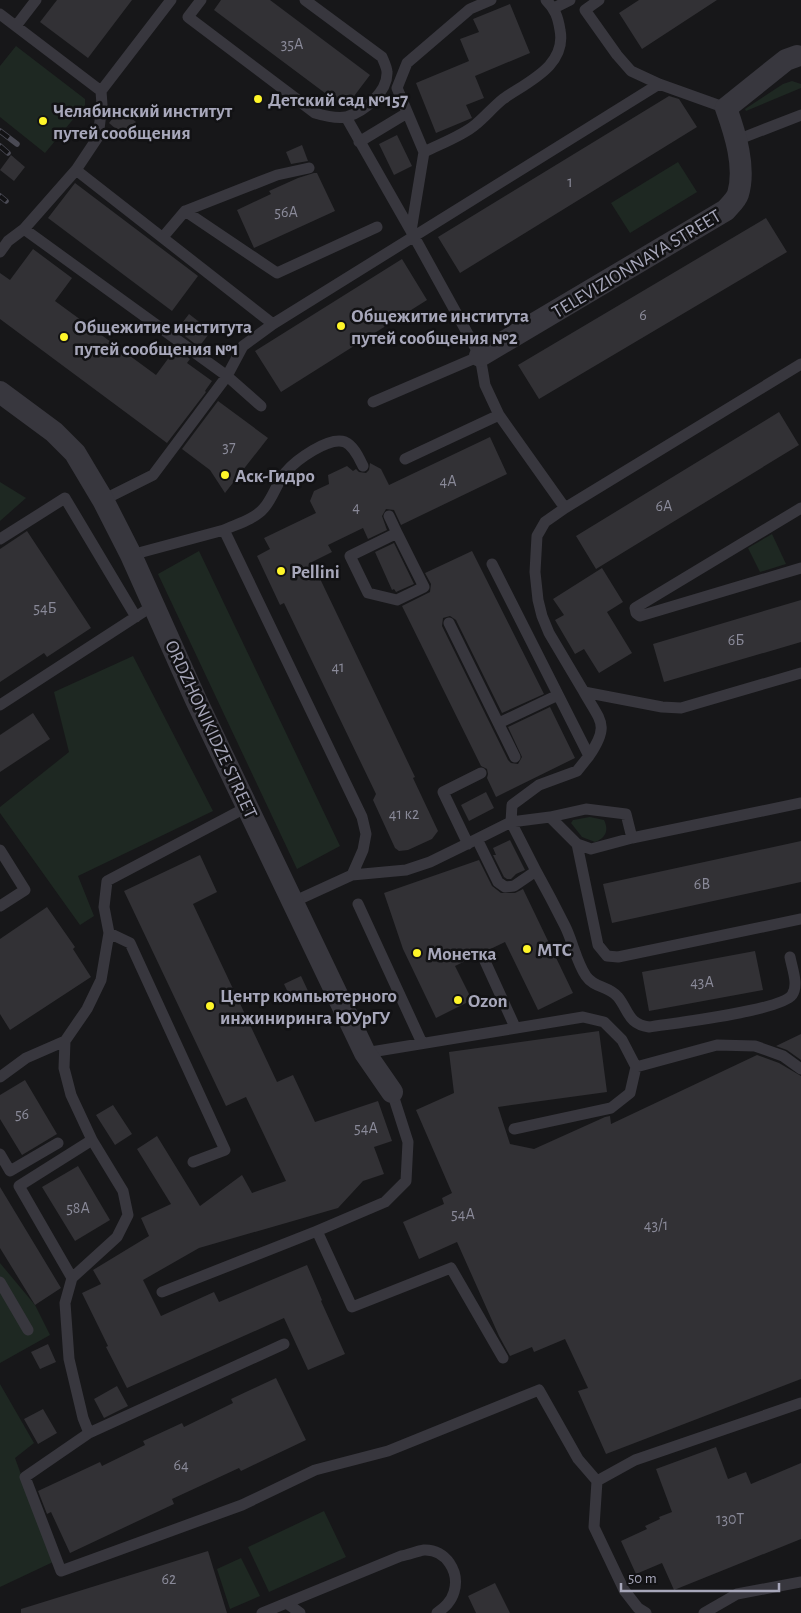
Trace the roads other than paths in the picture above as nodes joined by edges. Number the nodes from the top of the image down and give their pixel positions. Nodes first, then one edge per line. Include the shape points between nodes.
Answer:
1 (36, 0) edge
2 (171, 0) edge
3 (201, 0) edge
4 (305, 0) edge
5 (492, 0) edge
6 (570, 0) edge
7 (577, 0) edge
8 (599, 0) edge
9 (550, 4) edge
10 (586, 10) junction
11 (0, 14) edge
12 (16, 26) junction
13 (800, 52) edge
14 (659, 84) junction
15 (101, 91) junction
16 (726, 108) junction
17 (406, 113) junction
18 (801, 115) edge
19 (346, 117) junction
20 (737, 140) junction
21 (359, 142) junction
22 (424, 152) junction
23 (309, 168) dead end
24 (76, 170) junction
25 (185, 211) junction
26 (377, 227) dead end
27 (24, 229) junction
28 (413, 234) junction
29 (163, 236) junction
30 (0, 252) edge
31 (273, 324) junction
32 (480, 356) junction
33 (801, 364) edge
34 (227, 376) junction
35 (0, 392) edge
36 (373, 402) dead end
37 (261, 406) dead end
38 (499, 415) junction
39 (405, 459) dead end
40 (363, 466) dead end
41 (104, 500) junction
42 (565, 508) junction
43 (801, 508) edge
44 (389, 516) dead end
45 (224, 530) junction
46 (397, 533) junction
47 (0, 539) edge
48 (131, 555) junction
49 (492, 564) dead end
50 (801, 568) edge
51 (145, 611) junction
52 (449, 623) dead end
53 (801, 673) edge
54 (584, 692) junction
55 (558, 695) junction
56 (0, 705) edge
57 (499, 723) junction
58 (589, 756) junction
59 (515, 757) dead end
60 (481, 773) dead end
61 (801, 803) edge
62 (249, 806) junction
63 (550, 817) junction
64 (511, 822) junction
65 (632, 838) junction
66 (472, 842) junction
67 (577, 844) junction
68 (0, 850) edge
69 (536, 871) junction
70 (352, 875) junction
71 (293, 902) junction
72 (358, 904) dead end
73 (0, 906) edge
74 (801, 919) edge
75 (110, 933) junction
76 (790, 957) dead end
77 (484, 959) dead end
78 (515, 1027) junction
79 (65, 1041) junction
80 (422, 1044) junction
81 (365, 1053) junction
82 (636, 1067) junction
83 (801, 1069) edge
84 (0, 1077) edge
85 (392, 1092) joint
86 (514, 1129) dead end
87 (92, 1140) junction
88 (58, 1143) dead end
89 (0, 1154) edge
90 (193, 1162) dead end
91 (316, 1232) junction
92 (72, 1278) junction
93 (0, 1282) edge
94 (162, 1292) dead end
95 (28, 1330) dead end
96 (284, 1344) dead end
97 (502, 1358) dead end
98 (801, 1403) edge
99 (89, 1433) junction
100 (597, 1481) junction
101 (801, 1582) edge
102 (288, 1604) junction
103 (639, 1611) edge
104 (262, 1613) edge
105 (300, 1613) edge
106 (437, 1613) edge
107 (704, 1613) edge

1 - 12 lane
2 - 15 lane
3 - 19 lane via 188,17 315,113
4 - 19 lane via 382,58 388,72 384,87 365,108
5 - 17 lane via 470,9 407,63 396,88
6 - 9 lane
7 - 10 lane
8 - 10 lane
9 - 22 lane via 562,40 546,68 533,81 503,99 474,126
10 - 14 lane via 632,72
11 - 12 lane
12 - 15 lane
13 - 16 street
14 - 16 lane
14 - 28 lane
15 - 24 lane via 98,137
16 - 20 street, TELEVIZIONNAYA STREET
17 - 21 lane
17 - 22 lane
18 - 20 lane
19 - 21 lane
20 - 32 street, TELEVIZIONNAYA STREET via 738,195 726,210
21 - 28 lane
22 - 28 lane
23 - 25 lane via 277,175
24 - 27 lane
24 - 29 lane
25 - 26 lane via 277,272
25 - 29 lane
27 - 30 lane
27 - 34 lane
28 - 31 lane
28 - 32 lane
29 - 31 lane
31 - 34 lane via 243,346
32 - 36 lane
32 - 38 lane via 485,385
33 - 42 lane
34 - 37 lane
34 - 41 lane via 152,475
35 - 41 street, ORDZHONIKIDZE STREET via 54,432 75,453
38 - 39 lane
38 - 42 lane
40 - 45 lane via 356,451 345,442 332,442 297,459 264,508
41 - 48 street, ORDZHONIKIDZE STREET
42 - 54 lane via 545,522 537,536 535,572 542,616
43 - 50 lane via 635,608 636,613 640,616
44 - 46 lane
45 - 48 lane
45 - 70 lane via 362,817 366,834
46 - 46 lane via 350,556 368,593 397,600 424,587
47 - 51 lane via 65,498
48 - 51 street, ORDZHONIKIDZE STREET
49 - 55 lane
51 - 56 lane
51 - 62 street, ORDZHONIKIDZE STREET via 196,700
52 - 57 lane
53 - 54 lane via 681,708 662,708
54 - 58 lane via 603,729 600,741
55 - 57 lane
55 - 58 lane
57 - 59 lane
58 - 64 lane via 577,771 540,785 520,798 512,805
60 - 66 lane via 443,792
61 - 65 lane
62 - 71 street, ORDZHONIKIDZE STREET
62 - 75 lane via 107,881 104,907
63 - 64 lane
63 - 65 lane via 586,809 626,814
63 - 67 lane
64 - 66 lane
64 - 69 lane
65 - 67 lane via 591,849
66 - 69 lane via 498,882 505,887 514,886
66 - 70 lane via 406,870
67 - 74 lane via 598,945 607,956 618,957
68 - 73 lane via 26,890
69 - 76 lane via 566,927 587,977 596,986 610,989 639,1026 758,1009 783,1001 792,996 796,987
70 - 71 lane
71 - 81 street, ORDZHONIKIDZE STREET
72 - 80 lane
75 - 79 lane via 101,980 87,1009
75 - 90 lane via 130,943 225,1150
77 - 78 lane
78 - 80 lane
78 - 82 lane via 582,1017 604,1022 622,1040
79 - 84 lane via 26,1058
79 - 87 lane via 64,1068 71,1095
80 - 81 lane
81 - 85 street, ORDZHONIKIDZE STREET
82 - 83 lane via 717,1045 755,1046 783,1056
82 - 86 lane via 630,1093 611,1108
85 - 91 lane via 408,1142 406,1181 385,1202
87 - 92 lane via 123,1191 128,1215 117,1237
87 - 92 lane via 19,1186
88 - 89 lane via 10,1171
91 - 94 lane
91 - 97 lane via 352,1308 451,1268
92 - 99 lane via 65,1302 69,1359
93 - 95 lane
96 - 99 lane
98 - 100 lane via 635,1460
99 - 100 lane via 26,1476 61,1571 242,1505 315,1470 388,1451 539,1390 578,1458
100 - 103 lane via 594,1527 624,1590
101 - 107 lane via 737,1594
102 - 104 lane
102 - 105 lane
102 - 106 lane via 401,1556 425,1550 440,1554 452,1565 455,1578 448,1604

